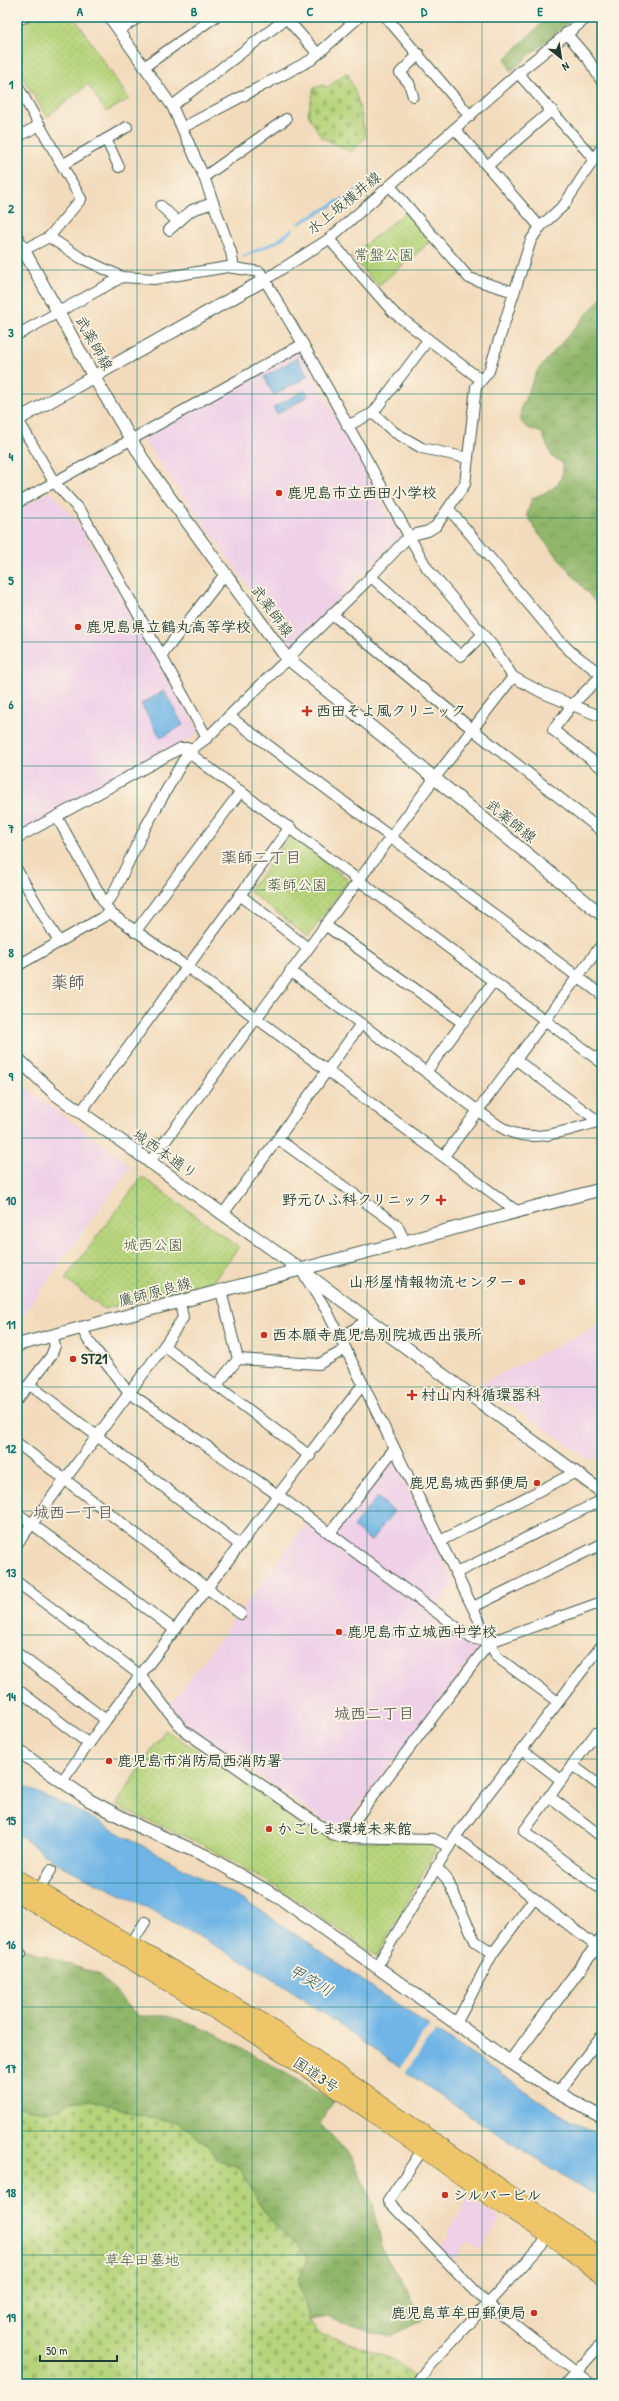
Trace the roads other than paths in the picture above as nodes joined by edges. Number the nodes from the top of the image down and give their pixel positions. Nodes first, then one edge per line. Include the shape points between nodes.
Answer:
1 (25, 17) edge
2 (109, 17) edge
3 (139, 17) edge
4 (215, 17) edge
5 (359, 17) edge
6 (386, 17) edge
7 (588, 17) edge
8 (288, 18) edge
9 (17, 20) edge
10 (119, 30) junction
11 (566, 33) junction
12 (318, 54) junction
13 (419, 54) junction
14 (144, 66) junction
15 (518, 74) junction
16 (602, 82) edge
17 (17, 85) edge
18 (413, 96) dead end
19 (172, 106) junction
20 (552, 110) junction
21 (470, 116) junction
22 (286, 119) dead end
23 (40, 124) junction
24 (127, 127) dead end
25 (182, 128) junction
26 (454, 129) junction
27 (17, 136) edge
28 (106, 139) junction
29 (602, 147) edge
30 (594, 159) junction
31 (62, 164) junction
32 (487, 166) junction
33 (119, 167) dead end
34 (204, 177) junction
35 (390, 186) junction
36 (213, 203) junction
37 (161, 206) dead end
38 (178, 222) junction
39 (540, 227) junction
40 (169, 230) dead end
41 (49, 237) junction
42 (17, 238) edge
43 (329, 239) junction
44 (24, 250) junction
45 (234, 268) junction
46 (122, 277) junction
47 (266, 280) junction
48 (514, 292) junction
49 (58, 313) junction
50 (17, 335) edge
51 (428, 340) junction
52 (303, 344) junction
53 (94, 377) junction
54 (482, 380) junction
55 (373, 414) junction
56 (17, 419) edge
57 (348, 426) junction
58 (130, 439) junction
59 (468, 458) junction
60 (54, 482) junction
61 (17, 503) edge
62 (449, 509) junction
63 (409, 536) junction
64 (225, 574) junction
65 (370, 576) junction
66 (332, 614) junction
67 (482, 635) junction
68 (162, 655) junction
69 (286, 657) junction
70 (513, 677) junction
71 (573, 704) junction
72 (229, 716) junction
73 (602, 717) edge
74 (472, 729) junction
75 (207, 738) junction
76 (190, 750) junction
77 (602, 768) edge
78 (434, 779) junction
79 (241, 791) junction
80 (57, 817) junction
81 (290, 827) junction
82 (602, 831) edge
83 (391, 836) junction
84 (17, 838) edge
85 (17, 870) edge
86 (358, 880) junction
87 (240, 895) junction
88 (105, 903) junction
89 (110, 913) junction
90 (602, 915) edge
91 (325, 925) junction
92 (134, 932) junction
93 (59, 942) junction
94 (602, 944) edge
95 (308, 948) junction
96 (17, 966) edge
97 (187, 967) junction
98 (290, 971) junction
99 (578, 977) junction
100 (493, 982) junction
101 (602, 995) edge
102 (255, 1018) junction
103 (545, 1020) junction
104 (463, 1022) junction
105 (361, 1024) junction
106 (17, 1058) edge
107 (515, 1059) junction
108 (602, 1063) edge
109 (328, 1072) junction
110 (426, 1072) junction
111 (477, 1110) junction
112 (80, 1112) junction
113 (600, 1121) edge
114 (278, 1139) junction
115 (444, 1156) junction
116 (149, 1163) junction
117 (602, 1189) edge
118 (518, 1212) junction
119 (223, 1214) junction
120 (405, 1242) junction
121 (300, 1270) junction
122 (222, 1290) junction
123 (180, 1302) junction
124 (366, 1320) junction
125 (81, 1328) junction
126 (52, 1335) junction
127 (341, 1338) junction
128 (17, 1345) edge
129 (164, 1346) junction
130 (346, 1349) junction
131 (238, 1359) junction
132 (363, 1384) junction
133 (30, 1385) junction
134 (216, 1386) junction
135 (128, 1392) junction
136 (17, 1400) edge
137 (96, 1435) junction
138 (17, 1444) edge
139 (394, 1449) junction
140 (310, 1456) junction
141 (576, 1472) junction
142 (65, 1480) junction
143 (602, 1492) edge
144 (278, 1495) junction
145 (602, 1500) edge
146 (17, 1513) edge
147 (32, 1524) junction
148 (330, 1533) junction
149 (440, 1541) junction
150 (17, 1544) edge
151 (602, 1544) edge
152 (240, 1545) junction
153 (456, 1573) junction
154 (17, 1582) edge
155 (208, 1588) junction
156 (602, 1602) edge
157 (473, 1607) junction
158 (241, 1614) dead end
159 (175, 1630) junction
160 (490, 1642) junction
161 (602, 1645) edge
162 (17, 1653) edge
163 (140, 1675) junction
164 (17, 1689) edge
165 (558, 1702) junction
166 (106, 1720) junction
167 (602, 1738) edge
168 (89, 1744) junction
169 (17, 1750) edge
170 (522, 1750) junction
171 (572, 1765) junction
172 (561, 1780) junction
173 (62, 1781) junction
174 (602, 1787) edge
175 (549, 1796) junction
176 (342, 1837) junction
177 (455, 1837) junction
178 (602, 1837) edge
179 (449, 1847) junction
180 (436, 1867) junction
181 (51, 1870) dead end
182 (17, 1878) edge
183 (39, 1890) junction
184 (602, 1890) edge
185 (17, 1894) edge
186 (534, 1899) junction
187 (145, 1922) dead end
188 (599, 1943) edge
189 (131, 1944) junction
190 (493, 1953) junction
191 (376, 1967) junction
192 (456, 2024) junction
193 (602, 2035) edge
194 (510, 2062) junction
195 (558, 2093) junction
196 (602, 2117) edge
197 (423, 2149) junction
198 (550, 2229) junction
199 (602, 2258) edge
200 (602, 2276) edge
201 (488, 2304) junction
202 (602, 2343) edge
203 (576, 2373) junction
204 (423, 2384) edge
205 (566, 2384) edge
206 (591, 2384) edge

1 - 9 street
2 - 10 street
3 - 10 street
4 - 14 street
5 - 12 street
6 - 13 street
7 - 11 street, 水上坂横井線
8 - 12 street
8 - 19 street
10 - 14 street
11 - 15 street, 水上坂横井線
11 - 16 street via 588,59
12 - 25 street
13 - 18 street via 400,73 409,83
13 - 21 street
14 - 19 street
15 - 20 street
15 - 21 street, 水上坂横井線
17 - 23 street
19 - 25 street
20 - 30 street
20 - 32 street
21 - 26 street, 水上坂横井線
22 - 34 street
23 - 27 street
23 - 31 street
24 - 28 street
25 - 34 street
26 - 32 street
26 - 35 street, 水上坂横井線
28 - 31 street
28 - 33 street
29 - 30 street
30 - 39 street via 564,205
31 - 41 street via 81,199
32 - 39 street
34 - 36 street
35 - 43 street, 水上坂横井線
35 - 48 street via 469,278
36 - 38 street via 192,210
36 - 45 street
37 - 38 street
38 - 40 street
39 - 48 street via 531,240
41 - 44 street
41 - 46 street via 81,258
42 - 44 street, 武薬師線
43 - 47 street, 水上坂横井線
43 - 51 street via 393,312
44 - 49 street, 武薬師線
45 - 46 street via 154,279
45 - 47 street via 260,272
46 - 49 street
47 - 52 street
47 - 53 street, 水上坂横井線
48 - 54 street via 489,371
49 - 50 street
49 - 53 street, 武薬師線
51 - 54 street
51 - 55 street
52 - 57 street
52 - 58 street
53 - 56 street, 水上坂横井線
53 - 58 street, 武薬師線
54 - 59 street via 476,387
55 - 57 street
55 - 59 street via 394,432 422,448
56 - 60 street
57 - 63 street
58 - 60 street
58 - 64 street, 武薬師線
59 - 62 street via 464,484
60 - 61 street
60 - 68 street via 82,513
62 - 63 street via 436,526
62 - 71 street via 558,639 602,675
63 - 65 street
63 - 67 street via 427,568
64 - 68 street
64 - 69 street, 武薬師線
65 - 66 street
65 - 67 street via 461,656
66 - 69 street
66 - 74 street
67 - 70 street via 492,645
68 - 75 street
69 - 72 street
69 - 78 street, 武薬師線
70 - 71 street via 543,693
70 - 74 street
71 - 73 street
71 - 77 street via 553,730
72 - 75 street
72 - 83 street
74 - 78 street
74 - 82 street
75 - 76 street
76 - 79 street
76 - 80 street via 181,748
76 - 88 street via 146,828 112,896
78 - 83 street
78 - 90 street, 武薬師線
79 - 81 street
79 - 92 street
80 - 84 street
80 - 88 street
81 - 86 street
81 - 87 street
83 - 86 street
83 - 99 street
85 - 93 street
86 - 91 street
86 - 100 street
87 - 95 street
87 - 97 street
88 - 89 street
89 - 92 street
89 - 93 street
91 - 95 street
91 - 104 street
92 - 97 street
93 - 96 street
94 - 99 street
95 - 98 street
97 - 102 street
97 - 112 street
98 - 102 street
98 - 105 street
99 - 101 street
99 - 103 street
100 - 103 street
100 - 104 street
102 - 109 street
102 - 116 street
103 - 107 street
103 - 108 street
104 - 110 street
105 - 109 street
105 - 110 street
106 - 112 street, 城西本通り via 54,1093
107 - 111 street
107 - 113 street
109 - 114 street
109 - 115 street
110 - 111 street
111 - 113 street via 508,1131 532,1136
111 - 115 street
112 - 116 street, 城西本通り
114 - 119 street
114 - 120 street via 397,1225
115 - 118 street
116 - 119 street, 城西本通り
117 - 118 street, 鷹師原良線
118 - 120 street, 鷹師原良線
119 - 121 street, 城西本通り
120 - 121 street, 鷹師原良線
121 - 122 street, 鷹師原良線
121 - 124 street, 城西本通り
121 - 127 street via 328,1311
122 - 123 street, 鷹師原良線
122 - 131 street
123 - 125 street, 鷹師原良線
123 - 129 street via 182,1318
124 - 127 street
124 - 141 street, 城西本通り
125 - 126 street, 鷹師原良線
125 - 135 street
126 - 128 street, 鷹師原良線
126 - 133 street via 55,1346 51,1356
127 - 130 street
129 - 134 street
129 - 135 street
130 - 131 street via 319,1364
130 - 132 street
131 - 134 street
132 - 139 street
132 - 140 street
133 - 136 street
133 - 137 street
134 - 140 street
135 - 137 street
135 - 144 street
137 - 142 street
137 - 152 street
138 - 142 street
139 - 148 street
139 - 149 street
140 - 144 street
141 - 143 street, 城西本通り
141 - 149 street
142 - 147 street
142 - 155 street
144 - 148 street
144 - 152 street
145 - 153 street
146 - 147 street
147 - 150 street
147 - 159 street
148 - 160 street via 471,1638
149 - 153 street
151 - 157 street
152 - 155 street
153 - 157 street
154 - 163 street
155 - 158 street
155 - 159 street
156 - 160 street
157 - 160 street
159 - 163 street
160 - 165 street via 496,1656
160 - 176 street
161 - 165 street
162 - 166 street
163 - 166 street
163 - 176 street via 183,1730 332,1834
164 - 168 street
165 - 170 street
166 - 168 street
167 - 171 street via 596,1733
168 - 173 street
169 - 173 street
170 - 172 street
170 - 177 street
171 - 172 street
171 - 174 street
172 - 175 street
173 - 191 street via 89,1800 142,1828 206,1856 283,1900
175 - 178 street
175 - 184 street via 524,1831
176 - 179 street via 434,1839
177 - 179 street
177 - 186 street
179 - 180 street
180 - 190 street via 447,1879 475,1941
180 - 191 street
181 - 183 street
182 - 183 highway, 国道3号
183 - 189 highway, 国道3号
185 - 197 highway, 国道3号 via 253,2033
186 - 188 street
186 - 190 street
187 - 189 street
188 - 194 street
189 - 198 highway, 国道3号 via 261,2021
190 - 192 street
191 - 192 street
192 - 194 street
193 - 195 street
194 - 195 street
195 - 196 street
197 - 198 highway, 国道3号
197 - 201 street via 388,2202
198 - 199 highway, 国道3号
198 - 200 highway, 国道3号 via 564,2245
198 - 201 street via 542,2245
201 - 203 street
201 - 204 street via 429,2366 420,2378
202 - 203 street
203 - 205 street
203 - 206 street

